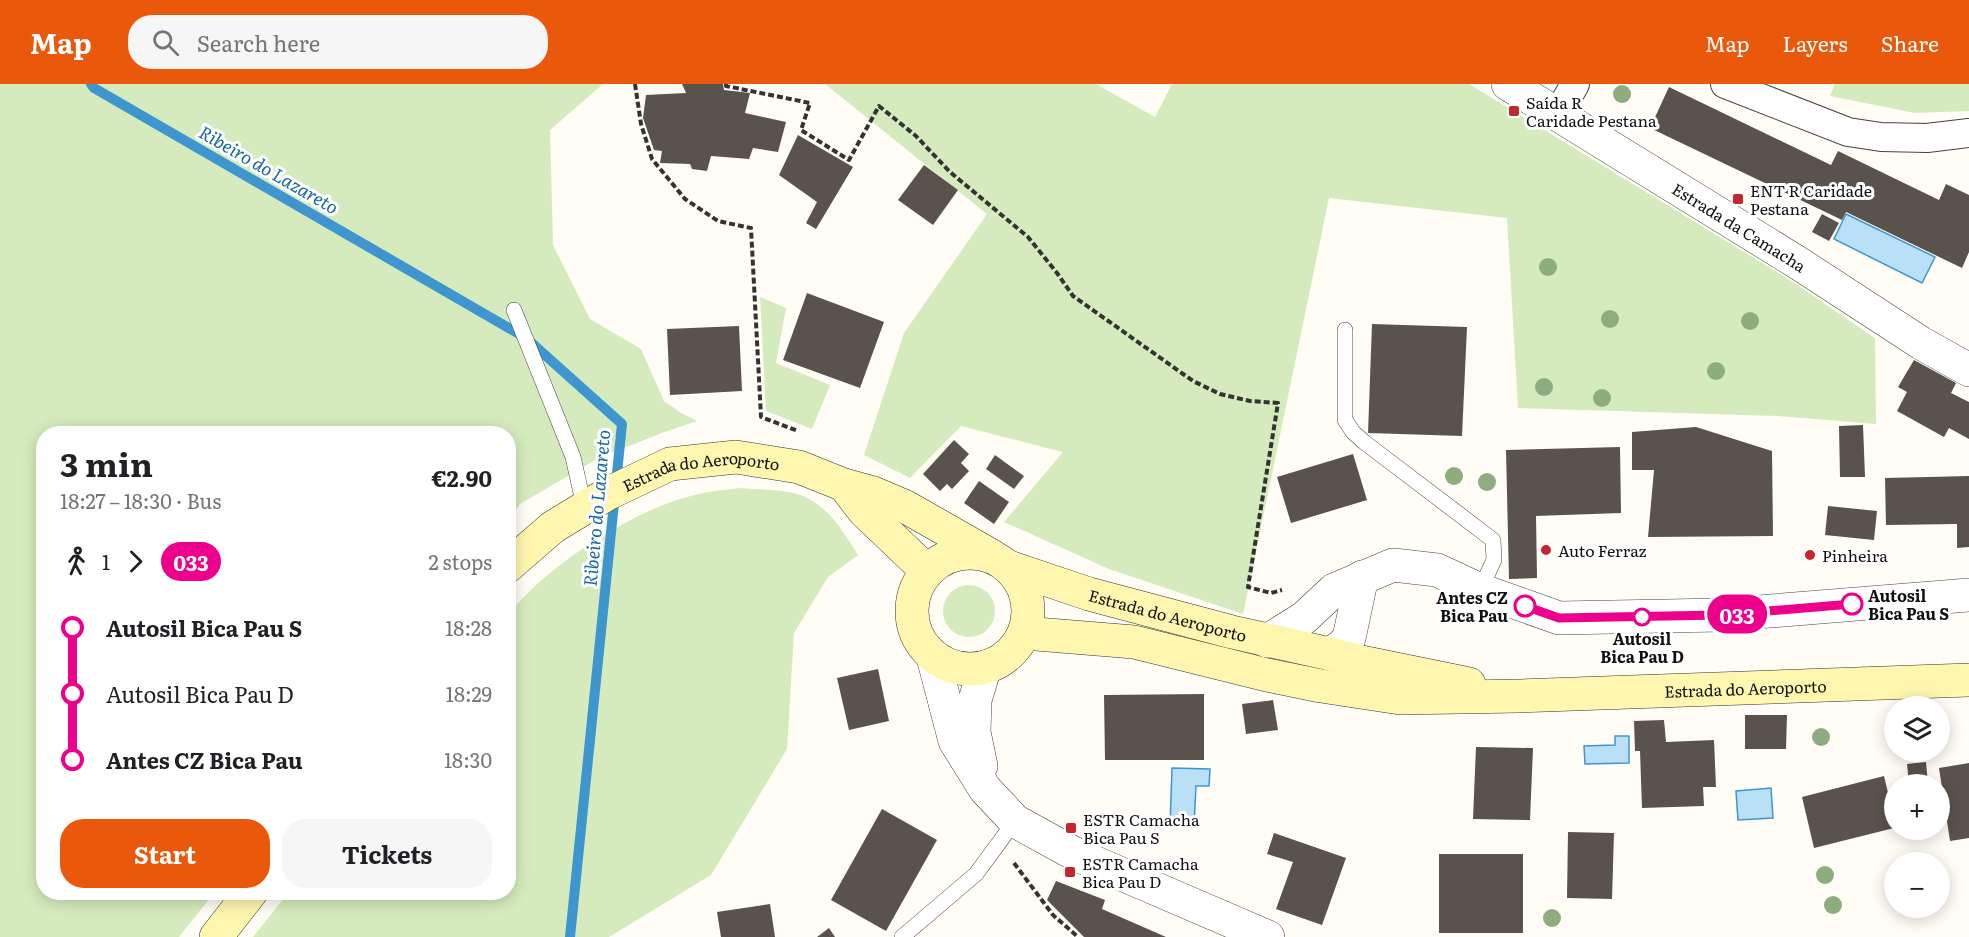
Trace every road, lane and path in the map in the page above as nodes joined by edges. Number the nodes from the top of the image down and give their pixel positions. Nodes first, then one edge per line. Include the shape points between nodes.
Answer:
1 (635, 84) edge
2 (726, 84) edge
3 (1508, 84) edge
4 (1575, 84) edge
5 (1725, 84) edge
6 (1558, 114) junction
7 (1969, 133) edge
8 (514, 310) dead end
9 (1346, 330) dead end
10 (1969, 370) edge
11 (761, 417) dead end
12 (844, 485) junction
13 (597, 500) junction
14 (516, 559) edge
15 (1000, 562) junction
16 (926, 570) junction
17 (1362, 577) junction
18 (1290, 588) dead end
19 (1480, 590) junction
20 (1969, 596) edge
21 (1024, 633) junction
22 (1267, 641) junction
23 (1330, 654) junction
24 (933, 657) junction
25 (985, 667) junction
26 (1267, 675) junction
27 (1969, 680) edge
28 (1520, 696) junction
29 (985, 789) junction
30 (1015, 821) junction
31 (1022, 873) dead end
32 (245, 900) edge
33 (216, 937) edge
34 (902, 937) edge
35 (1078, 937) edge
36 (1268, 937) edge

1 - 11 path via 652,159 685,200 718,221 751,228
2 - 18 path via 810,103 801,130 849,160 879,106 1028,237 1073,296 1193,381 1220,394 1278,403 1248,587 1271,594
3 - 6 street, Estrada da Camacha
4 - 6 street
5 - 7 street via 1848,132 1927,138
6 - 10 street, Estrada da Camacha
8 - 13 lane via 573,457
9 - 19 lane via 1345,420 1364,442 1493,540 1494,560
12 - 13 main road, Estrada do Aeroporto via 799,467 736,457 670,464
12 - 15 main road, Estrada do Aeroporto via 906,507
12 - 16 main road via 864,511
13 - 14 main road, Estrada do Aeroporto via 553,527
15 - 16 main road via 972,552 952,555
15 - 21 main road via 1022,583 1028,616
15 - 22 main road, Estrada do Aeroporto via 1089,594
16 - 24 main road via 913,602 913,623 921,643
17 - 19 street via 1393,565 1437,570
17 - 22 street via 1334,590 1304,618
17 - 23 street via 1348,638
19 - 20 street via 1559,618 1720,615
21 - 25 main road via 1015,648
21 - 26 main road, Estrada do Aeroporto via 1134,642
22 - 23 main road, Estrada do Aeroporto
23 - 26 main road
23 - 28 main road, Estrada do Aeroporto
24 - 25 main road via 951,666
24 - 29 street via 955,741
25 - 29 street via 975,700 974,732
26 - 28 main road, Estrada do Aeroporto via 1400,698
27 - 28 main road, Estrada do Aeroporto
29 - 30 street
30 - 34 lane via 976,874
30 - 36 street via 1075,854
31 - 35 path via 1053,915
32 - 33 main road

